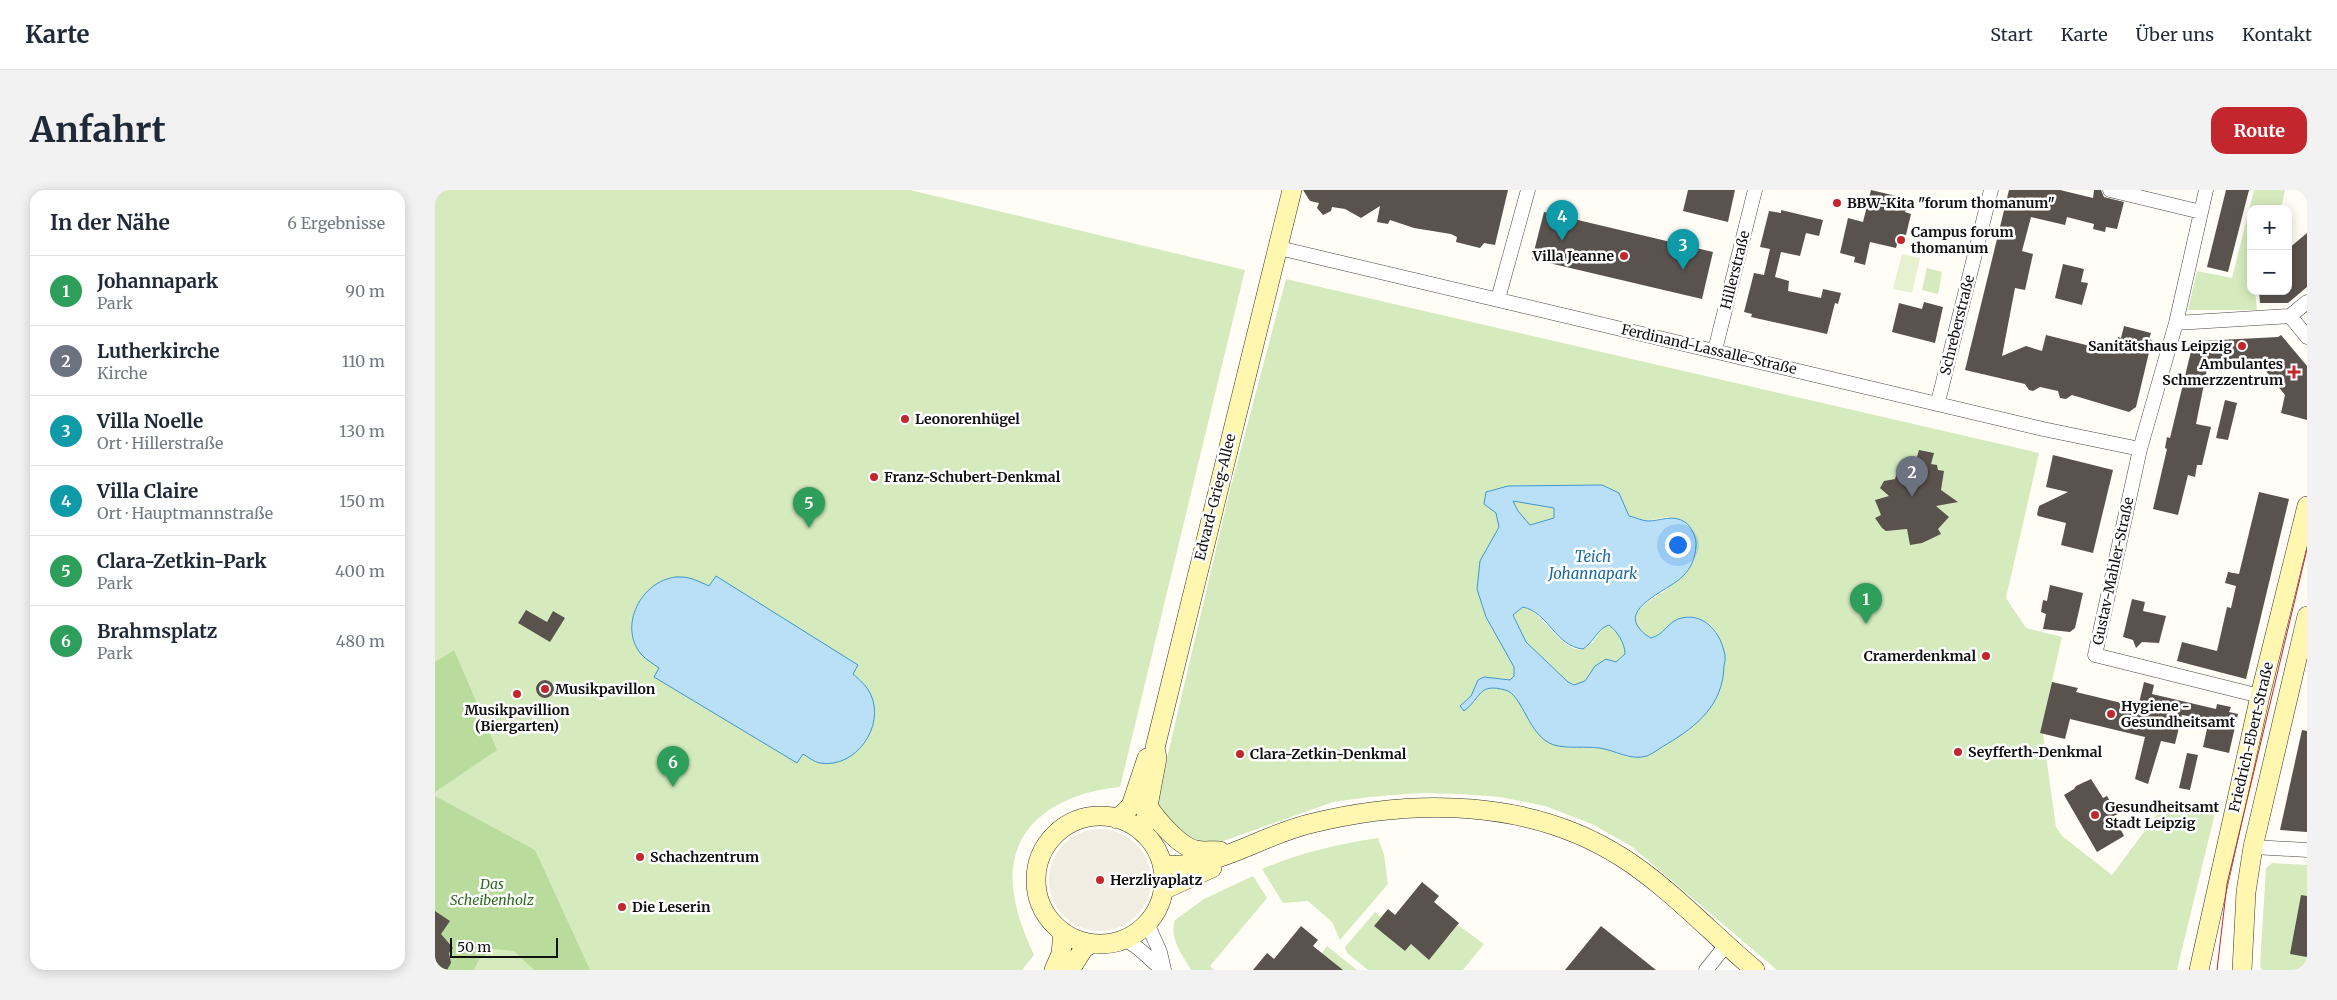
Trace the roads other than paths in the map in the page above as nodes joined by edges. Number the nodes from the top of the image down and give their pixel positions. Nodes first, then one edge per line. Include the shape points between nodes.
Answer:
1 (1292, 190) edge
2 (1528, 190) edge
3 (1755, 190) edge
4 (1991, 190) edge
5 (2110, 190) edge
6 (2206, 190) edge
7 (2201, 212) junction
8 (1279, 248) junction
9 (1497, 300) junction
10 (2307, 302) edge
11 (2290, 316) junction
12 (2176, 323) junction
13 (2307, 337) edge
14 (1715, 350) junction
15 (1938, 402) junction
16 (2140, 449) junction
17 (2307, 506) edge
18 (2307, 616) edge
19 (2260, 696) junction
20 (1155, 748) junction
21 (1148, 806) junction
22 (1117, 819) junction
23 (1143, 833) junction
24 (2253, 847) junction
25 (2307, 850) edge
26 (1233, 854) junction
27 (1162, 865) junction
28 (1163, 890) junction
29 (1147, 923) junction
30 (1063, 932) junction
31 (1124, 939) junction
32 (1091, 944) junction
33 (1726, 945) junction
34 (1054, 970) edge
35 (1070, 970) edge
36 (1163, 970) edge
37 (1706, 970) edge
38 (1755, 970) edge
39 (2199, 970) edge
40 (2241, 970) edge

1 - 8 main road, Edvard-Grieg-Allee
2 - 9 street
3 - 14 street, Hillerstraße
4 - 15 street, Schreberstraße
5 - 7 street
6 - 7 street, Gustav-Mahler-Straße
7 - 12 street, Gustav-Mahler-Straße
8 - 9 street, Ferdinand-Lassalle-Straße
8 - 20 main road, Edvard-Grieg-Allee via 1267,286
9 - 14 street, Ferdinand-Lassalle-Straße
10 - 11 street
11 - 12 street
11 - 13 street
12 - 16 street, Gustav-Mahler-Straße
14 - 15 street, Ferdinand-Lassalle-Straße
15 - 16 street, Ferdinand-Lassalle-Straße via 2043,429
16 - 19 street, Gustav-Mahler-Straße via 2095,655
17 - 19 main road, Friedrich-Ebert-Straße
18 - 24 main road, Friedrich-Ebert-Straße
19 - 39 main road, Friedrich-Ebert-Straße
20 - 21 main road, Edvard-Grieg-Allee via 1157,758
20 - 22 main road, Edvard-Grieg-Allee via 1147,755 1131,806
21 - 23 main road, Edvard-Grieg-Allee
21 - 26 main road via 1160,824 1190,848
22 - 23 main road
22 - 30 main road via 1097,816 1073,822 1053,837 1040,859 1036,883 1038,896 1049,918
23 - 27 main road
24 - 25 street
24 - 40 main road, Friedrich-Ebert-Straße via 2246,892
26 - 27 main road via 1194,864
26 - 28 main road via 1212,869
26 - 33 main road via 1307,824 1375,811 1456,807 1532,818 1588,838 1624,858
27 - 28 main road
28 - 29 main road via 1155,913
29 - 31 main road
29 - 36 street via 1160,952
30 - 32 main road
30 - 34 main road via 1061,954
31 - 32 main road
31 - 36 street
32 - 35 main road via 1084,948
33 - 37 street
33 - 38 main road

